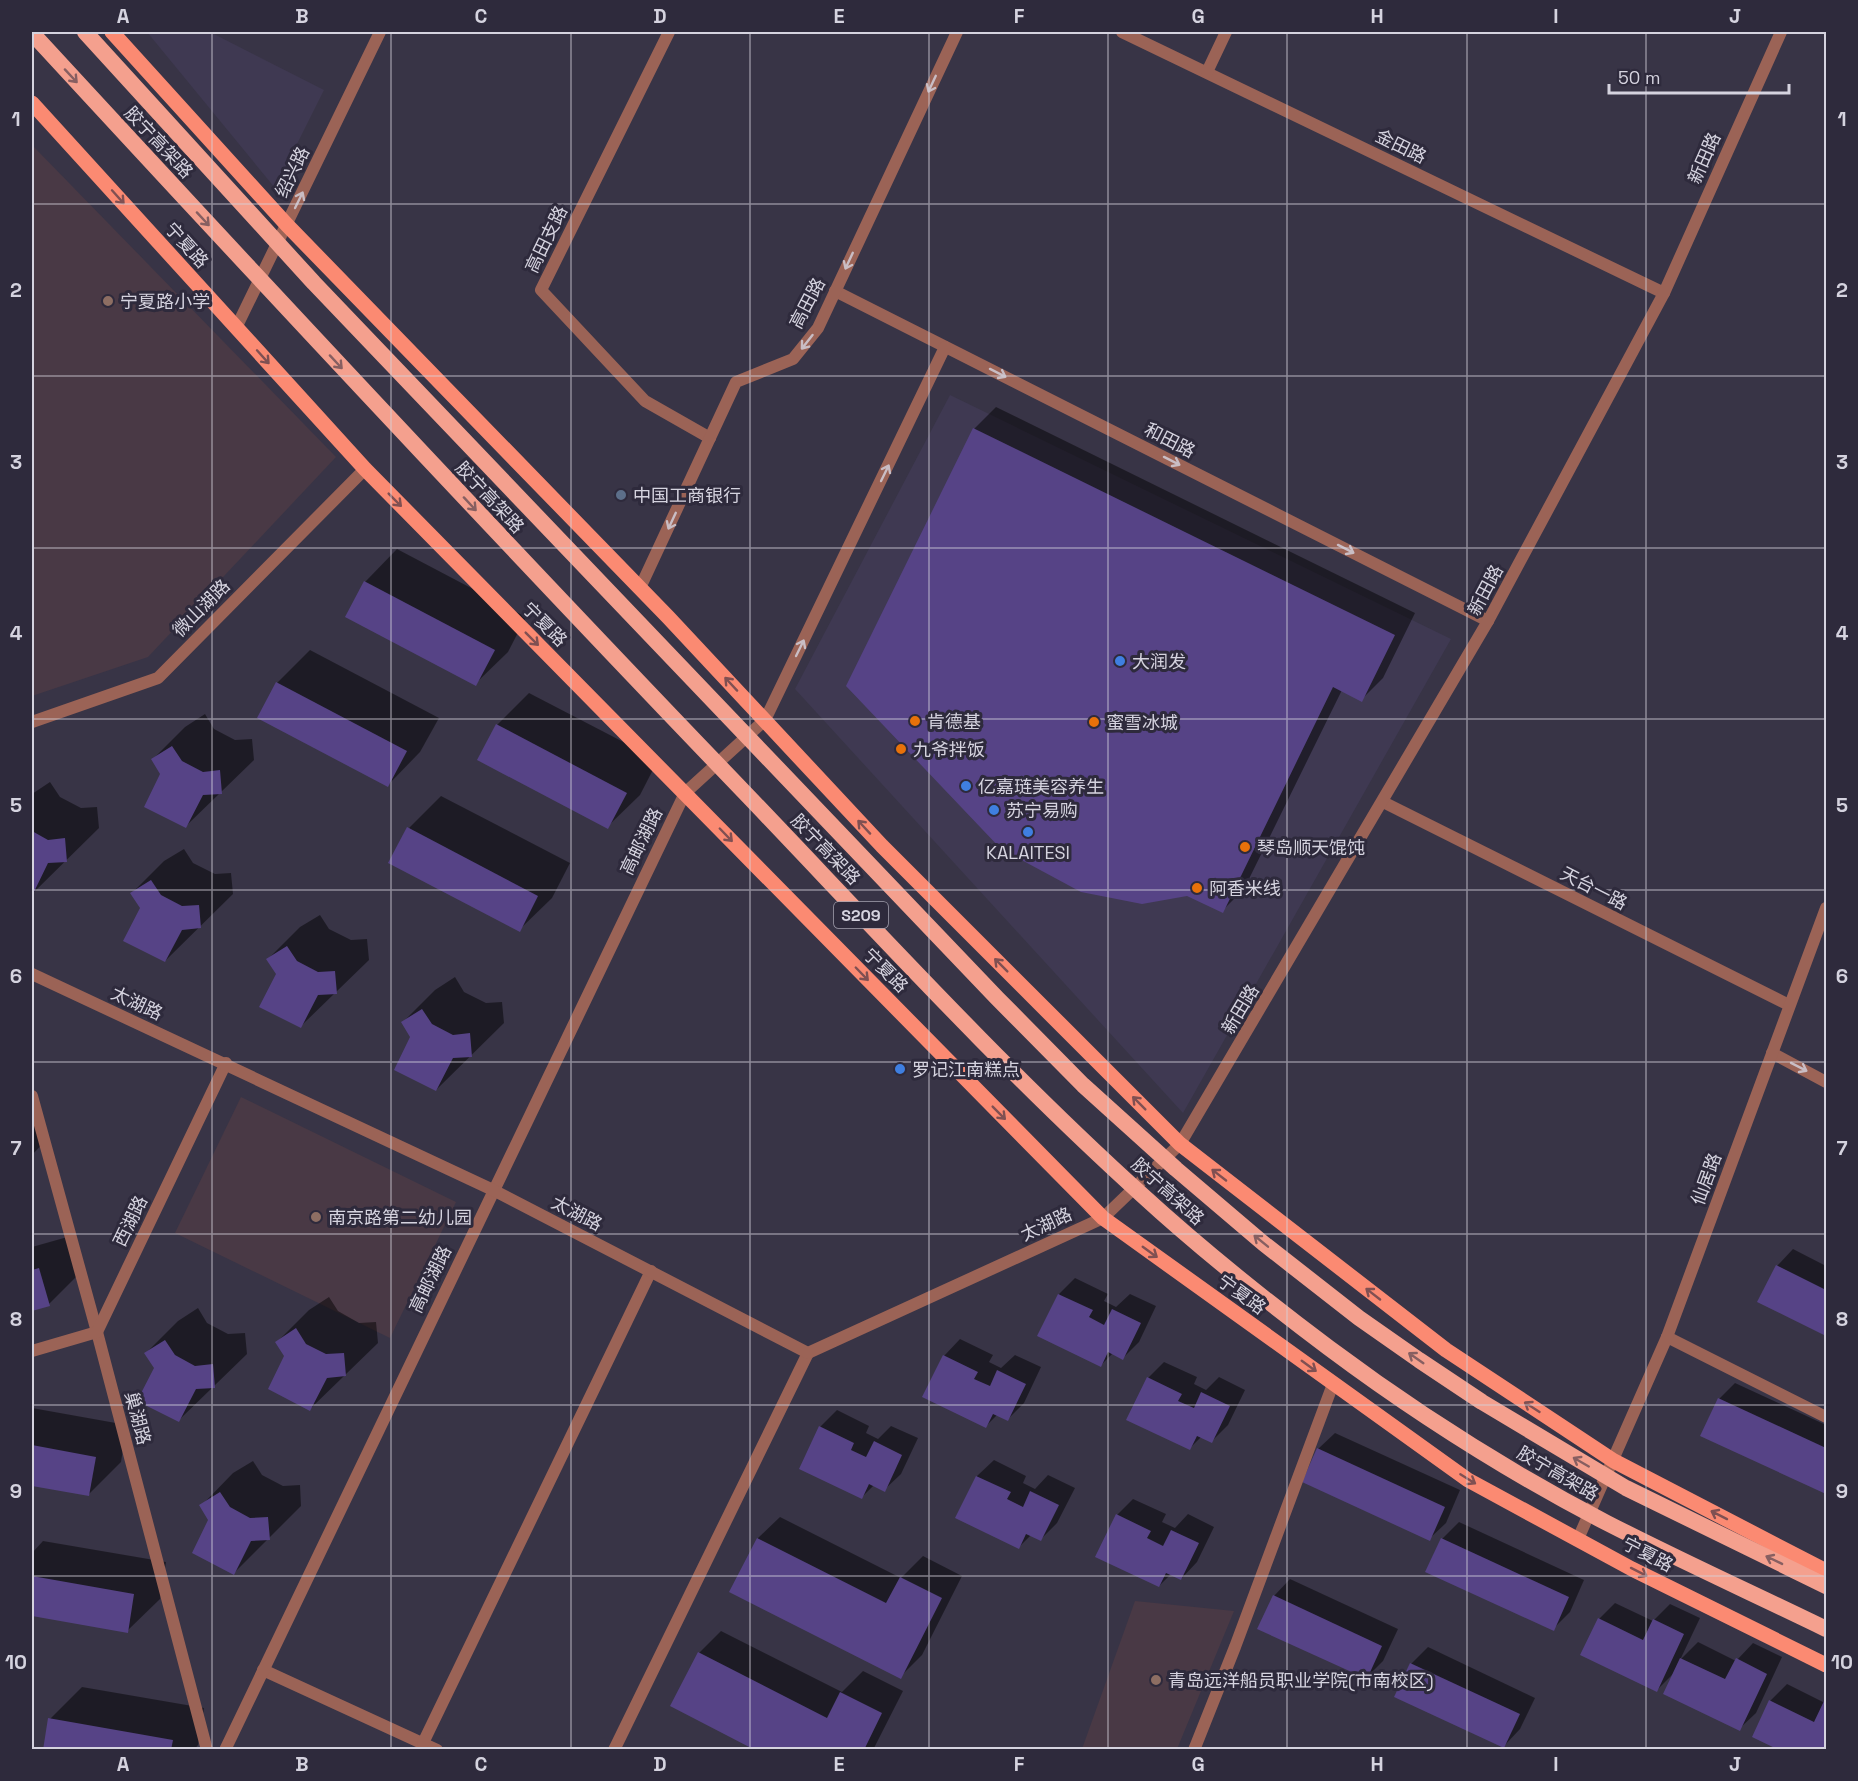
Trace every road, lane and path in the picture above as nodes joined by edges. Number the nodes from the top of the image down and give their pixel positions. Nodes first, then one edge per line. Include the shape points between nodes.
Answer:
1 (85, 32) edge
2 (112, 32) edge
3 (380, 32) edge
4 (669, 32) edge
5 (957, 32) edge
6 (1122, 32) edge
7 (1226, 32) edge
8 (1781, 32) edge
9 (32, 33) edge
10 (1207, 72) junction
11 (32, 103) edge
12 (287, 225) junction
13 (835, 291) junction
14 (1664, 293) junction
15 (236, 328) junction
16 (945, 347) junction
17 (710, 438) junction
18 (365, 469) junction
19 (640, 588) junction
20 (1488, 621) junction
21 (765, 720) junction
22 (32, 722) edge
23 (685, 793) junction
24 (1383, 802) junction
25 (1827, 908) edge
26 (32, 974) edge
27 (1789, 1005) junction
28 (1772, 1053) junction
29 (226, 1063) junction
30 (1827, 1082) edge
31 (32, 1096) edge
32 (1180, 1144) junction
33 (493, 1190) junction
34 (1103, 1218) junction
35 (651, 1271) junction
36 (97, 1332) junction
37 (1667, 1337) junction
38 (32, 1351) edge
39 (808, 1353) junction
40 (1333, 1384) junction
41 (1827, 1417) edge
42 (1614, 1461) junction
43 (1578, 1539) junction
44 (1827, 1571) edge
45 (1827, 1586) edge
46 (1827, 1629) edge
47 (1827, 1665) edge
48 (263, 1670) junction
49 (423, 1743) junction
50 (207, 1749) edge
51 (225, 1749) edge
52 (437, 1749) edge
53 (614, 1749) edge
54 (1194, 1749) edge

45 -> 1 highway, 胶宁高架路 / S209, bridge via 1626,1488 1482,1402 1359,1318 1176,1169 1083,1085 989,989 314,283
2 - 12 main road
12 -> 3 street, 绍兴路
4 - 17 street, 高田支路 via 541,290 645,401
5 -> 13 street, 高田路
6 - 10 street, 金田路
7 - 10 street
8 - 14 street, 新田路
9 -> 46 highway, 胶宁高架路 / S209, bridge via 611,654 968,1026 1144,1197 1240,1280 1333,1351 1461,1438 1607,1523
10 - 14 street, 金田路
11 -> 15 main road, 宁夏路
12 - 15 street, 绍兴路
12 - 19 main road
13 - 16 street, 和田路
13 -> 17 street, 高田路 via 818,328 793,359 736,382
14 - 20 street, 新田路
15 -> 18 main road, 宁夏路
16 -> 20 street, 和田路
21 -> 16 street
17 -> 19 street, 高田路
18 - 22 street, 微山湖路 via 158,678
18 -> 23 main road, 宁夏路
21 -> 19 main road
20 - 24 street, 新田路
21 - 23 street, 高邮湖路
32 -> 21 main road via 882,846
23 - 33 street, 高邮湖路
23 -> 34 main road, 宁夏路
24 - 27 street, 天台一路
24 - 32 street, 新田路
25 - 27 street, 仙居路
26 - 29 street, 太湖路
27 - 28 street, 仙居路
28 -> 30 street
28 - 37 street, 仙居路
29 - 33 street, 太湖路
29 - 36 street, 西湖路
31 - 36 street, 巢湖路
32 - 34 street, 新田路
42 -> 32 main road via 1446,1350
33 - 35 street, 太湖路
33 - 48 street, 高邮湖路
34 - 39 street, 太湖路
34 -> 40 main road, 宁夏路
35 - 39 street, 太湖路
35 - 49 street
36 - 38 street
36 - 50 street, 巢湖路
37 - 41 street
37 - 42 street, 仙居路
39 - 53 street
40 -> 43 main road, 宁夏路 via 1468,1480
40 - 54 street
42 - 43 street, 仙居路
44 -> 42 main road
43 -> 47 main road, 宁夏路
48 - 49 street
48 - 51 street, 高邮湖路
49 - 52 street

